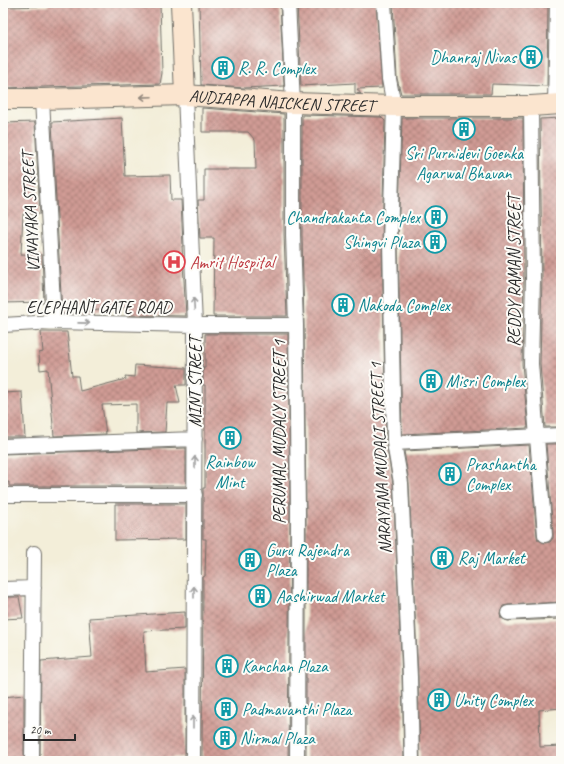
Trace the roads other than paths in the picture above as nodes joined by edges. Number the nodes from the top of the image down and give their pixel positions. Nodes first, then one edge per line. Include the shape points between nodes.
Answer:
1 (181, 3) edge
2 (288, 3) edge
3 (384, 3) edge
4 (556, 3) edge
5 (185, 96) junction
6 (3, 99) edge
7 (42, 99) junction
8 (293, 103) junction
9 (558, 104) edge
10 (394, 106) junction
11 (530, 106) junction
12 (54, 322) junction
13 (3, 325) edge
14 (196, 325) junction
15 (296, 325) junction
16 (538, 435) junction
17 (561, 435) edge
18 (195, 439) junction
19 (394, 443) junction
20 (3, 446) edge
21 (3, 495) edge
22 (195, 495) junction
23 (545, 535) dead end
24 (34, 554) dead end
25 (34, 588) junction
26 (3, 589) edge
27 (561, 610) edge
28 (508, 613) dead end
29 (32, 761) edge
30 (193, 761) edge
31 (297, 761) edge
32 (412, 761) edge

1 - 5 street, MINT STREET
2 - 8 street, PERUMAL MUDALY STREET 1
3 - 10 street, NARAYANA MUDALI STREET 1 via 389,79
4 - 9 street
5 -> 7 street, AUDIAPPA NAICKEN STREET
5 - 8 street, AUDIAPPA NAICKEN STREET
14 -> 5 street, MINT STREET
6 - 7 street, AUDIAPPA NAICKEN STREET
7 - 12 street, VINAYAKA STREET
8 - 10 street, AUDIAPPA NAICKEN STREET
8 - 15 street, PERUMAL MUDALY STREET 1
9 - 11 street, AUDIAPPA NAICKEN STREET
10 - 11 street, AUDIAPPA NAICKEN STREET
10 - 19 street, NARAYANA MUDALI STREET 1 via 390,242
11 - 16 street, REDDY RAMAN STREET via 534,278 531,364
12 - 13 street, ELEPHANT GATE ROAD
12 -> 14 street, ELEPHANT GATE ROAD
14 - 15 street, ELEPHANT GATE ROAD
14 - 18 street, MINT STREET
15 - 31 street, PERUMAL MUDALY STREET 1
16 - 17 street
16 - 19 street
16 - 23 street, REDDY RAMAN STREET
18 - 20 street
22 -> 18 street, MINT STREET
19 - 32 street, NARAYANA MUDALI STREET 1 via 401,483
21 - 22 street
30 -> 22 street, MINT STREET
24 - 25 street
25 - 26 street
25 - 29 street
27 - 28 street

